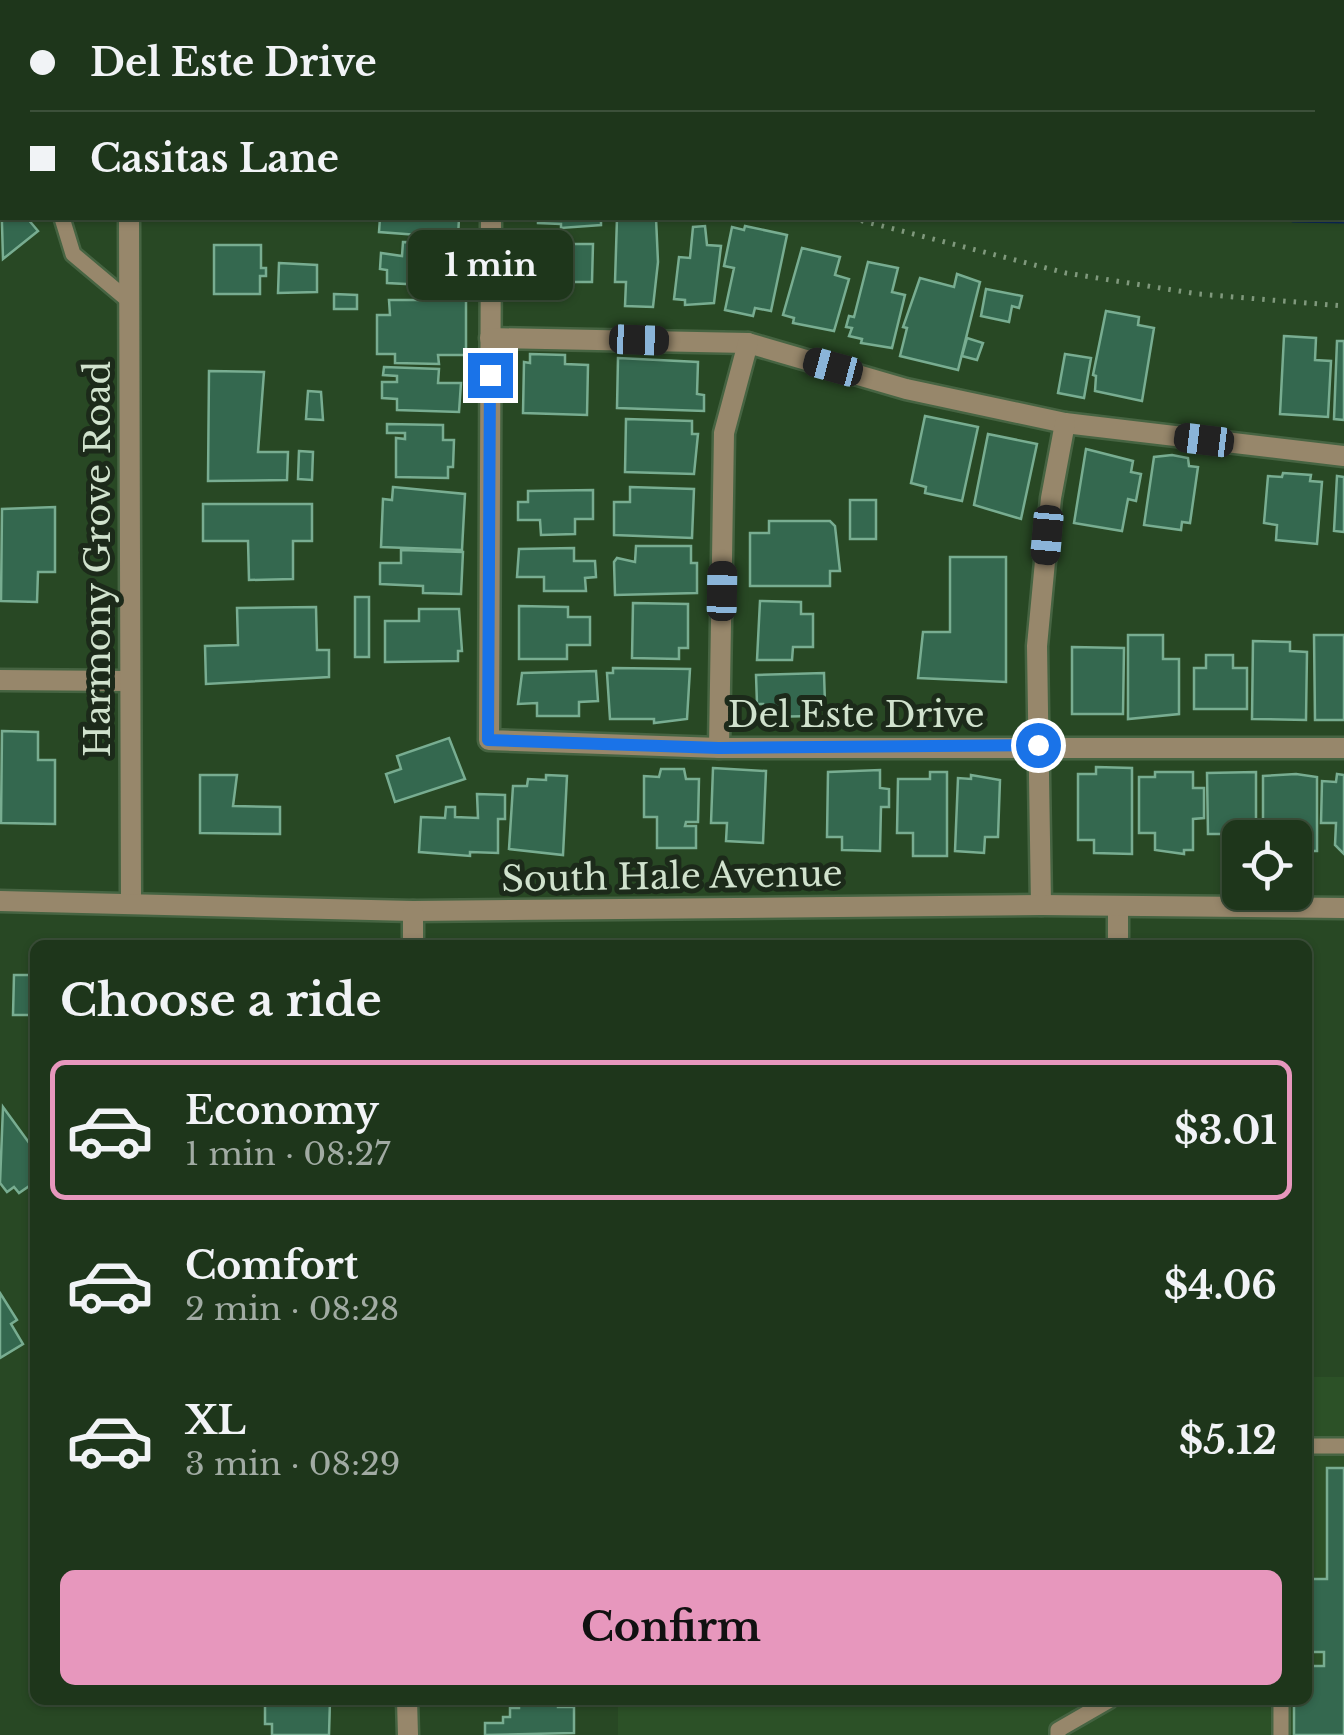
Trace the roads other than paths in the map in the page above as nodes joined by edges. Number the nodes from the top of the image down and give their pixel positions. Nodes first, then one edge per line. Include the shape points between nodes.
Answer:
1 (63, 220) edge
2 (129, 220) edge
3 (491, 220) edge
4 (129, 301) junction
5 (490, 338) junction
6 (748, 344) junction
7 (1065, 423) junction
8 (1344, 456) edge
9 (0, 680) edge
10 (128, 681) junction
11 (1038, 745) junction
12 (719, 748) junction
13 (1344, 748) edge
14 (0, 901) edge
15 (131, 901) junction
16 (1041, 905) junction
17 (1118, 908) junction
18 (1344, 908) edge
19 (413, 912) junction
20 (414, 940) edge
21 (1118, 940) edge
22 (1312, 1446) edge
23 (1344, 1446) edge
24 (407, 1705) edge
25 (1101, 1705) edge
26 (1281, 1705) edge
27 (408, 1735) edge
28 (1058, 1735) edge
29 (1281, 1735) edge

1 - 4 lane via 73,254
2 - 4 street, Harmony Grove Road
3 - 5 street
4 - 10 street, Harmony Grove Road
5 - 6 street
5 - 12 street, Del Este Drive via 488,740
6 - 7 street via 906,390
6 - 12 street via 724,433
7 - 8 street
7 - 11 street via 1037,646
9 - 10 street
10 - 15 street, Harmony Grove Road
11 - 12 street, Del Este Drive
11 - 13 street, Del Este Drive
11 - 16 street
14 - 15 street, South Hale Avenue
15 - 19 street, South Hale Avenue
16 - 17 street, South Hale Avenue
16 - 19 street, South Hale Avenue
17 - 18 street, South Hale Avenue
17 - 21 street
19 - 20 street
22 - 23 lane
24 - 27 street
25 - 28 lane
26 - 29 lane

